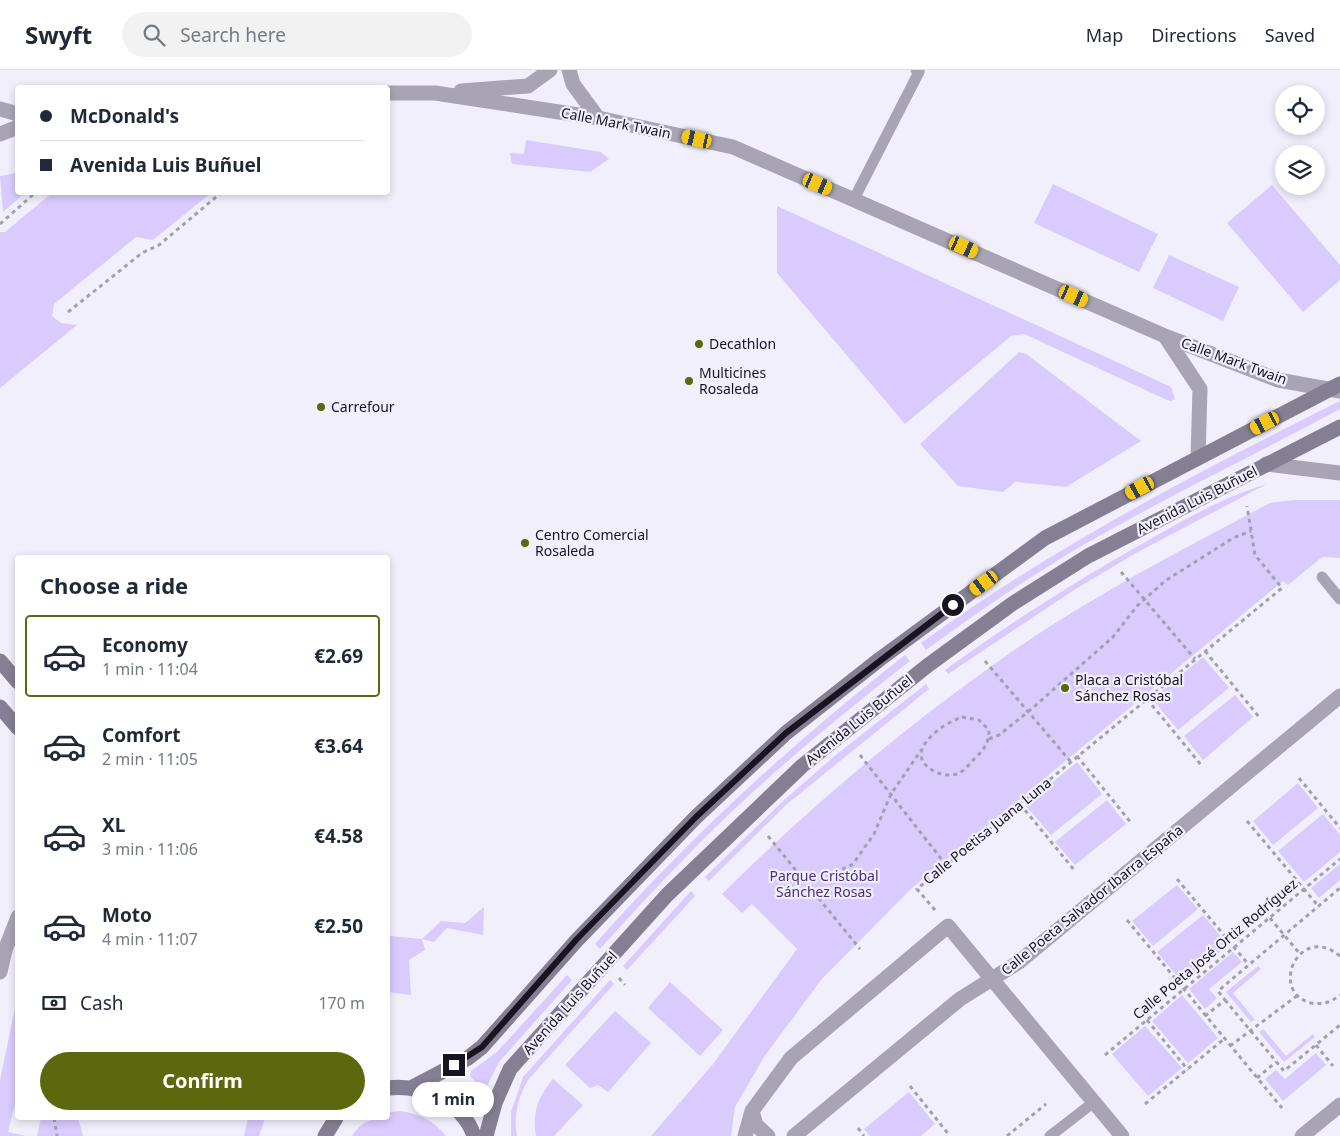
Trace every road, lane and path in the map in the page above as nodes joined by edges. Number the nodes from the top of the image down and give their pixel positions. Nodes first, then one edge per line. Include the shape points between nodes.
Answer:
1 (550, 70) edge
2 (569, 70) edge
3 (916, 70) edge
4 (390, 93) edge
5 (435, 93) junction
6 (0, 109) edge
7 (15, 113) edge
8 (598, 118) junction
9 (15, 128) edge
10 (0, 134) edge
11 (33, 195) edge
12 (218, 195) edge
13 (854, 199) junction
14 (0, 224) edge
15 (68, 312) dead end
16 (1165, 336) junction
17 (1338, 388) edge
18 (1340, 427) edge
19 (1198, 458) junction
20 (1266, 464) junction
21 (1340, 473) edge
22 (1247, 506) dead end
23 (1252, 531) junction
24 (1122, 572) dead end
25 (1322, 577) dead end
26 (1144, 599) junction
27 (1340, 599) edge
28 (1205, 651) junction
29 (1195, 659) junction
30 (0, 661) edge
31 (985, 661) dead end
32 (15, 678) edge
33 (1340, 696) edge
34 (1147, 699) junction
35 (0, 707) edge
36 (1028, 712) junction
37 (1260, 718) dead end
38 (15, 724) edge
39 (989, 738) junction
40 (923, 749) junction
41 (860, 755) dead end
42 (1077, 756) junction
43 (1071, 762) junction
44 (1202, 766) dead end
45 (1298, 778) dead end
46 (891, 794) junction
47 (1020, 804) junction
48 (1248, 821) dead end
49 (1132, 824) dead end
50 (1340, 828) edge
51 (768, 836) dead end
52 (1340, 859) edge
53 (946, 865) junction
54 (1075, 872) dead end
55 (1177, 879) dead end
56 (804, 881) junction
57 (1340, 888) edge
58 (1304, 889) junction
59 (1319, 906) junction
60 (1270, 918) junction
61 (1127, 920) dead end
62 (15, 925) edge
63 (948, 926) junction
64 (1284, 935) junction
65 (1234, 948) junction
66 (860, 949) dead end
67 (1300, 954) junction
68 (1340, 956) edge
69 (1249, 965) junction
70 (0, 972) edge
71 (992, 980) junction
72 (1184, 990) junction
73 (1298, 996) junction
74 (1339, 997) edge
75 (1225, 1000) junction
76 (1205, 1016) junction
77 (1147, 1020) junction
78 (1340, 1025) edge
79 (1249, 1029) junction
80 (1224, 1039) junction
81 (1316, 1045) junction
82 (1230, 1046) junction
83 (1105, 1055) dead end
84 (1276, 1062) junction
85 (1332, 1066) dead end
86 (1188, 1070) junction
87 (1257, 1078) junction
88 (910, 1086) dead end
89 (390, 1088) edge
90 (411, 1088) junction
91 (1094, 1102) junction
92 (1046, 1104) dead end
93 (1145, 1104) dead end
94 (1340, 1105) edge
95 (1282, 1108) dead end
96 (752, 1111) junction
97 (54, 1120) edge
98 (321, 1120) edge
99 (335, 1120) edge
100 (858, 1128) dead end
101 (325, 1135) edge
102 (57, 1136) edge
103 (474, 1136) edge
104 (486, 1136) edge
105 (745, 1136) edge
106 (768, 1136) edge
107 (794, 1136) edge
108 (864, 1136) edge
109 (950, 1136) edge
110 (1007, 1136) edge
111 (1050, 1136) edge
112 (1122, 1136) edge
113 (1302, 1136) edge

1 - 5 street via 528,86
2 - 8 street via 573,84
3 - 13 lane via 919,72
4 - 5 street, Calle Mark Twain
5 - 8 street, Calle Mark Twain
6 - 7 street
8 - 13 street, Calle Mark Twain via 733,148
9 - 10 street
11 - 14 path
12 - 15 path via 159,245 142,253
13 - 16 street, Calle Mark Twain
16 - 17 street, Calle Mark Twain via 1278,380
16 - 19 street, Calle Mark Twain via 1200,389
17 - 19 main road
18 - 20 main road, Avenida Luis Buñuel
19 - 90 main road via 1045,538 880,659 786,733 696,817 576,940 482,1047 468,1058
20 - 21 street
20 - 104 main road, Avenida Luis Buñuel via 1088,556 1012,604 809,760 667,894 510,1069
22 - 23 path
23 - 26 path via 1233,538 1187,565
23 - 28 path, Calle Poetisa Juana Luna via 1255,555 1282,588
24 - 26 path
25 - 27 lane
26 - 29 path
26 - 36 path via 1113,637
28 - 29 path, Calle Poetisa Juana Luna
28 - 37 path
29 - 34 path, Calle Poetisa Juana Luna
30 - 32 main road
31 - 36 path
33 - 71 street, Calle Poeta Salvador Ibarra España
34 - 42 path, Calle Poetisa Juana Luna
34 - 44 path
35 - 38 main road
36 - 39 path via 999,735
36 - 43 path
39 - 40 path via 989,730 979,720 962,718 947,722 932,733
39 - 40 path via 984,750 956,774 942,775 928,769 921,756
40 - 46 path
41 - 46 path
42 - 43 path, Calle Poetisa Juana Luna
42 - 49 path
43 - 47 path, Calle Poetisa Juana Luna
45 - 50 path
46 - 53 path
46 - 56 path via 874,834 852,864 837,872
47 - 53 path, Calle Poetisa Juana Luna
47 - 54 path
48 - 58 path
51 - 56 path
52 - 58 path, Calle Poeta José Ortiz Rodríguez
53 - 63 path, Calle Poetisa Juana Luna via 917,888
55 - 65 path
56 - 66 path
57 - 59 path
58 - 59 path
58 - 60 path, Calle Poeta José Ortiz Rodríguez
59 - 64 path
60 - 64 path
60 - 65 path, Calle Poeta José Ortiz Rodríguez
61 - 72 path
62 - 70 street
63 - 71 street
63 - 96 street via 794,1054
64 - 67 path
64 - 69 path
65 - 69 path
65 - 72 path, Calle Poeta José Ortiz Rodríguez
67 - 68 path via 1320,946
67 - 73 path via 1291,966 1290,977
69 - 75 path via 1218,991
71 - 91 street
71 - 107 street, Calle Poeta Salvador Ibarra España via 960,999
72 - 76 path
72 - 77 path, Calle Poeta José Ortiz Rodríguez
73 - 74 path via 1318,1004
73 - 79 path
75 - 76 path
75 - 79 path
76 - 80 path
77 - 83 path, Calle Poeta José Ortiz Rodríguez
77 - 86 path
78 - 81 path
79 - 82 path
79 - 84 path
80 - 82 path
80 - 86 path
81 - 84 path via 1284,1072
81 - 85 path
82 - 87 path
84 - 87 path
86 - 93 path
87 - 95 path
88 - 109 path
89 - 90 main road
90 - 103 main road via 436,1095 457,1110
91 - 111 lane
91 - 112 street
92 - 110 path
94 - 113 street
96 - 105 street
96 - 106 street via 756,1125
97 - 102 path
98 - 101 main road
99 - 101 main road
100 - 108 path

